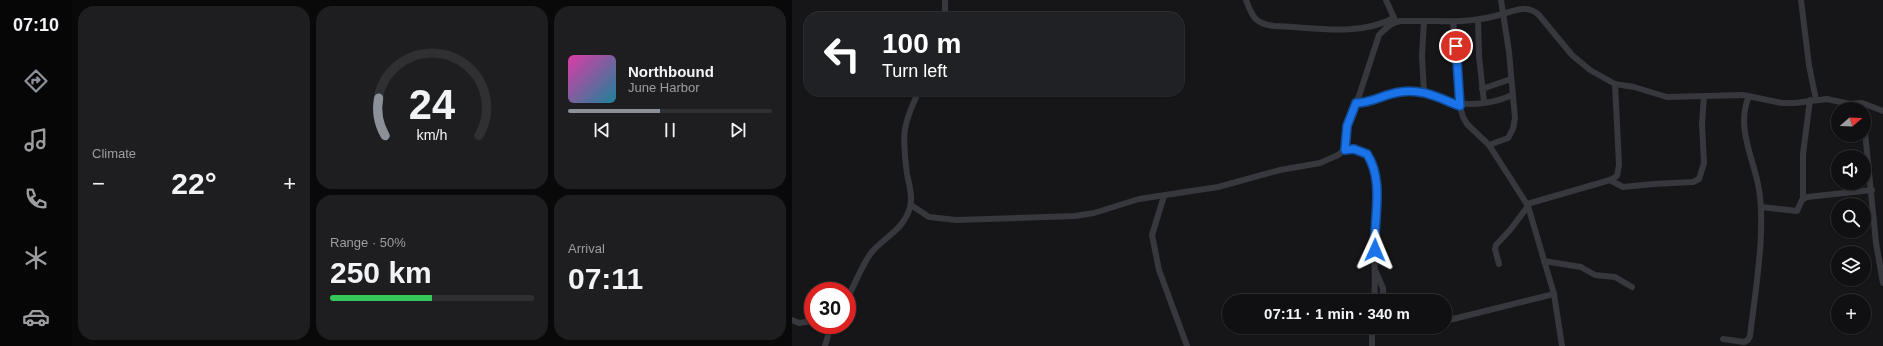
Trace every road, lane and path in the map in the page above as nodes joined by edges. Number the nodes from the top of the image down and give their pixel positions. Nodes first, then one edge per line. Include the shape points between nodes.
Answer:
1 (946, 0) edge
2 (1246, 0) edge
3 (1386, 0) edge
4 (1501, 0) edge
5 (1801, 0) edge
6 (945, 12) edge
7 (1504, 14) junction
8 (1395, 20) junction
9 (1478, 20) junction
10 (1424, 21) junction
11 (1453, 22) junction
12 (1511, 79) junction
13 (1615, 84) junction
14 (1482, 89) junction
15 (1424, 92) junction
16 (1512, 95) junction
17 (917, 96) edge
18 (1704, 96) junction
19 (1749, 96) junction
20 (1813, 100) junction
21 (1484, 102) junction
22 (1841, 102) edge
23 (1356, 103) junction
24 (1460, 105) junction
25 (1871, 108) edge
26 (1883, 111) edge
27 (1866, 142) edge
28 (1489, 146) junction
29 (1345, 150) junction
30 (1610, 180) junction
31 (1872, 190) junction
32 (1164, 196) junction
33 (1803, 199) junction
34 (911, 205) junction
35 (1527, 205) junction
36 (1761, 207) junction
37 (1880, 243) edge
38 (1544, 260) junction
39 (1499, 264) dead end
40 (1376, 271) junction
41 (1883, 279) edge
42 (856, 282) edge
43 (1632, 287) dead end
44 (1374, 294) edge
45 (1383, 294) edge
46 (1554, 294) junction
47 (1452, 319) edge
48 (792, 320) edge
49 (804, 322) edge
50 (828, 334) edge
51 (1372, 334) edge
52 (1723, 339) dead end
53 (825, 346) edge
54 (1187, 346) edge
55 (1372, 346) edge
56 (1562, 346) edge

1 - 6 street
2 - 8 street via 1250,12 1263,25 1363,28
3 - 8 street
4 - 7 street
5 - 20 street
7 - 9 street
7 - 12 street
7 - 13 street via 1515,9 1532,9 1572,55 1590,70
8 - 10 street
8 - 23 street via 1380,35
9 - 11 street
9 - 14 street
10 - 11 street
10 - 15 street
11 - 24 street
12 - 14 street
12 - 16 street
13 - 18 street via 1668,97
13 - 30 street via 1620,165 1617,176
14 - 21 street
15 - 23 street via 1401,92 1369,102
15 - 24 street
16 - 21 street
16 - 28 street via 1515,118 1513,129 1508,138
17 - 34 street via 904,131
18 - 19 street
18 - 30 street via 1704,163 1699,178 1693,182 1631,188
19 - 20 street via 1782,103
19 - 36 street via 1744,111 1746,144 1758,184
20 - 22 street via 1827,99
20 - 33 street via 1803,154
21 - 24 street
23 - 29 street via 1347,126
24 - 28 street via 1467,124
25 - 26 street
27 - 31 street
28 - 35 street
29 - 32 street via 1338,156 1320,163 1280,170 1218,187
29 - 40 street via 1354,149 1367,154 1375,174
30 - 35 street
31 - 33 street
31 - 37 street
32 - 34 street via 1139,199 1075,216 979,220 929,217
32 - 54 street via 1152,235 1160,270
33 - 36 street via 1796,211
34 - 42 street via 897,231 876,248
35 - 38 street
35 - 39 street via 1496,245
36 - 52 street via 1750,336 1744,342
37 - 41 street
38 - 43 street via 1581,267 1594,275 1615,277
38 - 46 street
40 - 44 street
40 - 45 street
46 - 47 street
46 - 56 street
48 - 49 street
50 - 53 street
51 - 55 street

